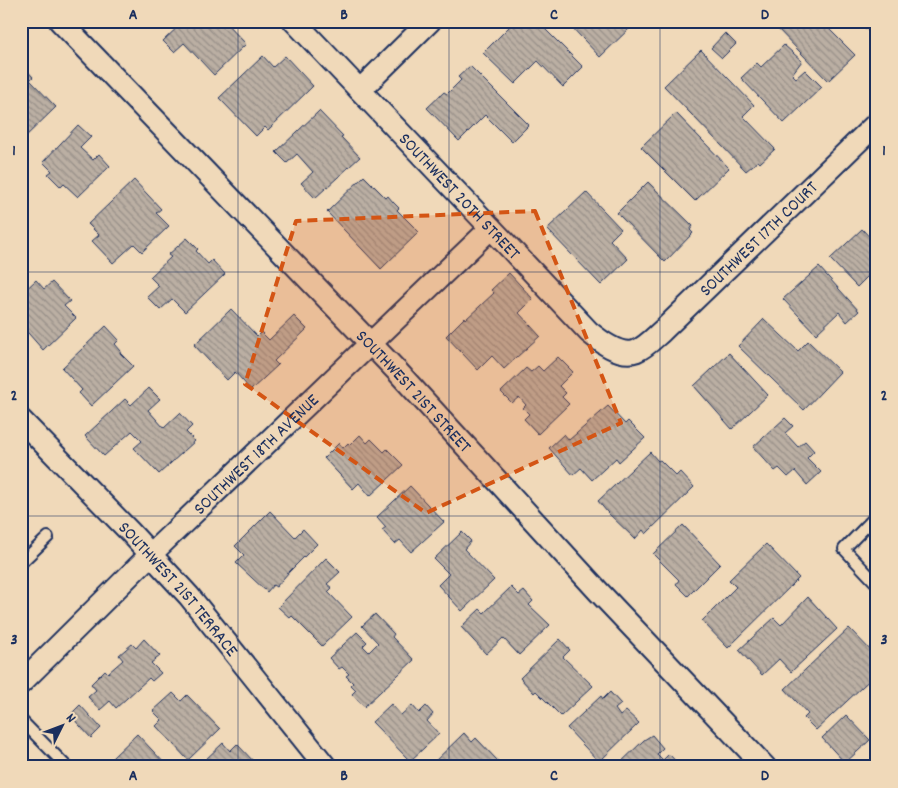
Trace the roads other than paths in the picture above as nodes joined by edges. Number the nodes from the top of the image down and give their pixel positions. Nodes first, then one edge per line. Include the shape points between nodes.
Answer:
1 (60, 21) edge
2 (294, 21) edge
3 (430, 21) edge
4 (360, 90) junction
5 (877, 123) edge
6 (491, 228) junction
7 (370, 343) junction
8 (636, 351) joint
9 (21, 420) edge
10 (877, 515) edge
11 (48, 537) dead end
12 (151, 554) junction
13 (21, 562) edge
14 (877, 584) edge
15 (21, 683) edge
16 (21, 720) edge
17 (67, 767) edge
18 (326, 767) edge
19 (764, 767) edge

1 - 7 street, SOUTHWEST 21ST STREET
2 - 4 street, SOUTHWEST 20TH STREET
3 - 4 street
4 - 6 street, SOUTHWEST 20TH STREET
5 - 8 street, SOUTHWEST 17TH COURT via 662,331
6 - 7 street, SOUTHWEST 18TH AVENUE
6 - 8 street, SOUTHWEST 20TH STREET via 603,344 628,353
7 - 12 street, SOUTHWEST 18TH AVENUE
7 - 19 street, SOUTHWEST 21ST STREET
9 - 12 street, SOUTHWEST 21ST TERRACE
10 - 14 lane via 844,548
11 - 13 lane
12 - 15 street, SOUTHWEST 18TH AVENUE
12 - 18 street, SOUTHWEST 21ST TERRACE via 190,596
16 - 17 lane

